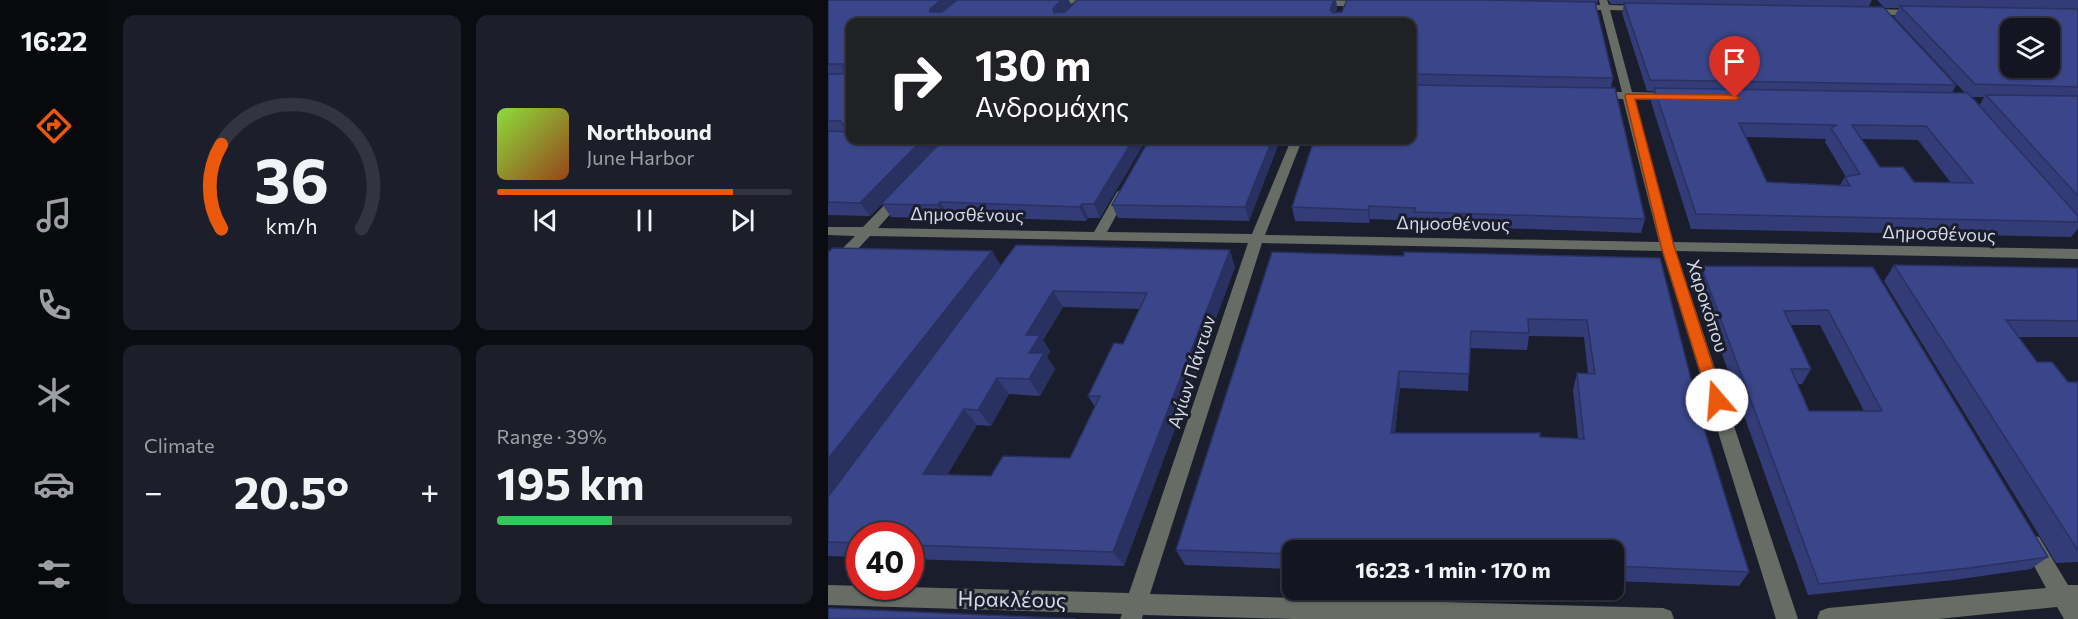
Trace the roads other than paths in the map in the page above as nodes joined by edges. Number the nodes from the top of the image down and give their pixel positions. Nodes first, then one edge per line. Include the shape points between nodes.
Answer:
1 (1036, 0) edge
2 (1870, 0) edge
3 (1107, 1) edge
4 (1081, 3) edge
5 (1301, 3) edge
6 (1369, 4) edge
7 (1604, 4) edge
8 (1345, 5) edge
9 (1570, 7) edge
10 (1652, 8) edge
11 (1858, 12) edge
12 (1881, 12) junction
13 (1927, 13) edge
14 (1896, 28) edge
15 (1582, 95) edge
16 (1630, 96) junction
17 (1686, 97) edge
18 (1295, 144) edge
19 (1131, 178) edge
20 (913, 182) edge
21 (828, 231) edge
22 (866, 232) junction
23 (1037, 233) junction
24 (1099, 235) junction
25 (1257, 238) junction
26 (1667, 246) junction
27 (1854, 250) junction
28 (1023, 252) edge
29 (2078, 254) edge
30 (1867, 270) edge
31 (828, 272) edge
32 (2020, 525) edge
33 (828, 595) edge
34 (2070, 595) edge
35 (1134, 611) edge
36 (1663, 619) edge
37 (1787, 619) edge
38 (1828, 619) edge
39 (2076, 619) edge

1 - 4 street
2 - 12 street
3 - 4 street
5 - 8 street
6 - 8 street
7 - 9 street
7 - 10 street
7 - 16 street, Χαροκόπου
11 - 12 street
12 - 13 street
12 - 14 street
15 - 16 street
16 - 17 street
16 - 26 street, Χαροκόπου
18 - 25 street, Αγίων Πάντων
19 - 24 street
20 - 22 street
21 - 22 street, Δημοσθένους
22 - 23 street, Δημοσθένους
22 - 31 street
23 - 24 street, Δημοσθένους
23 - 28 street
24 - 25 street, Δημοσθένους
25 - 26 street, Δημοσθένους
25 - 35 street, Αγίων Πάντων
26 - 27 street, Δημοσθένους
26 - 37 street, Χαροκόπου
27 - 29 street, Δημοσθένους
27 - 30 street
32 - 34 street
33 - 35 street, Ηρακλέους
34 - 38 street
34 - 39 street
35 - 36 street, Ηρακλέους

